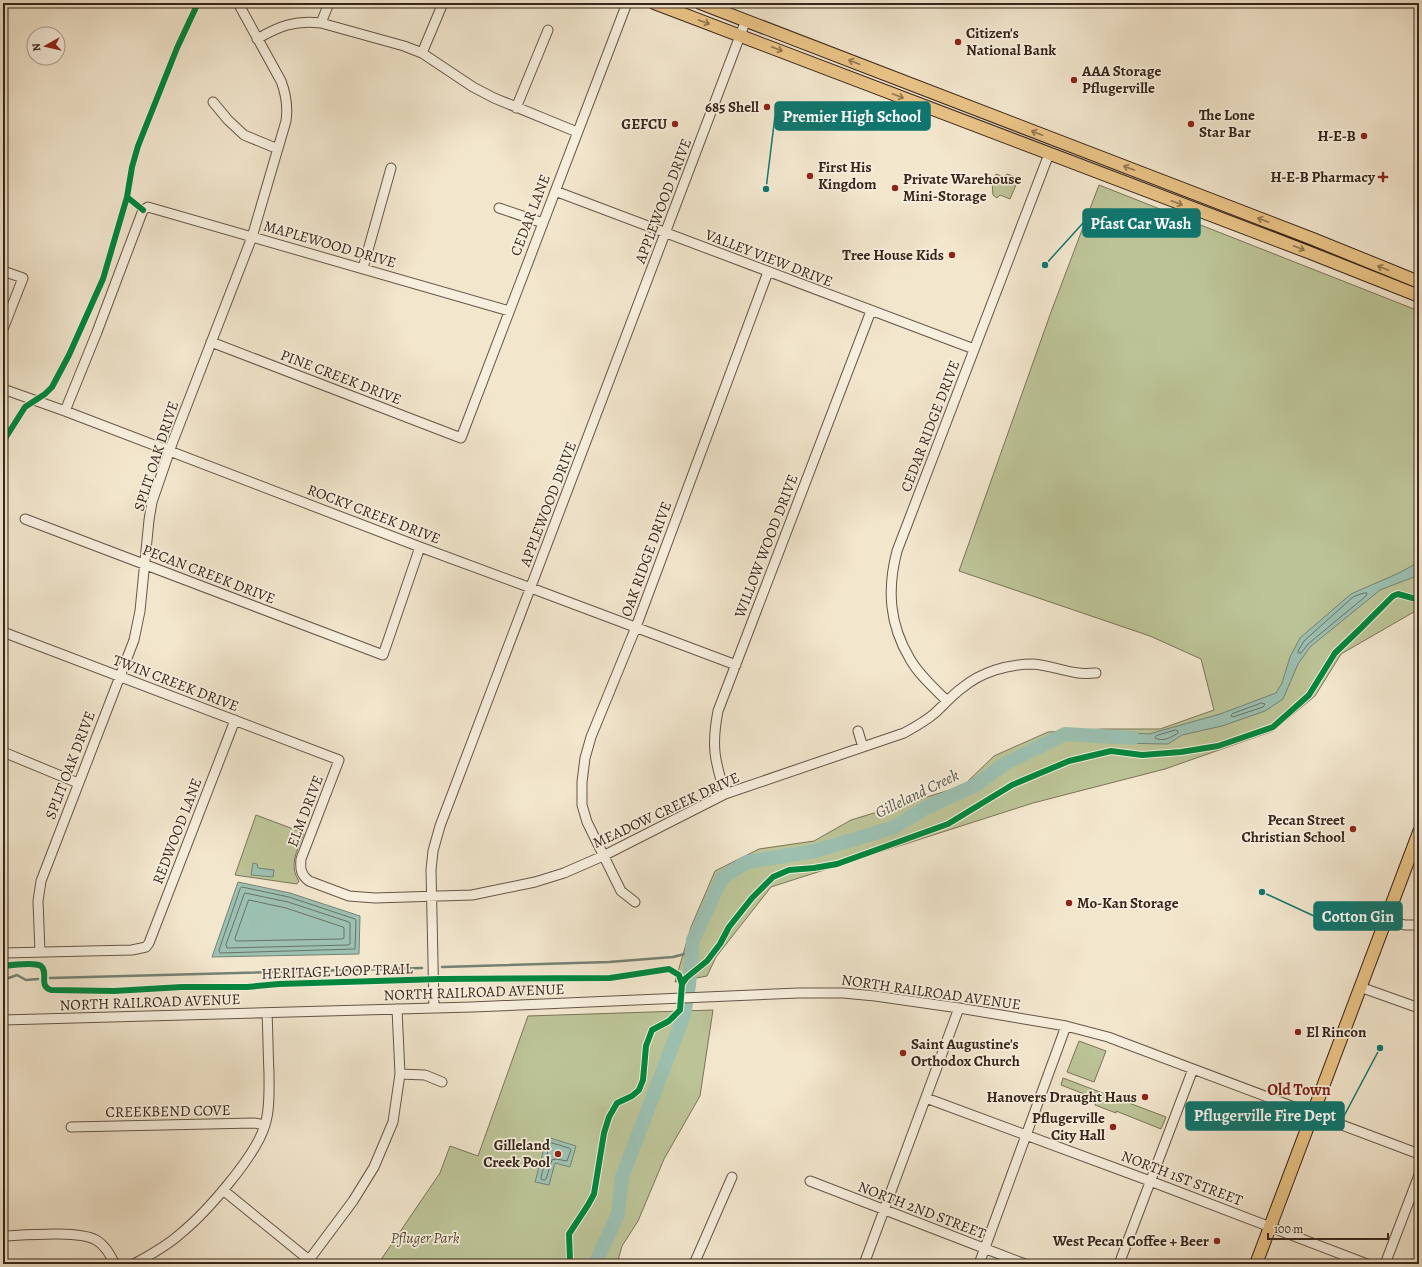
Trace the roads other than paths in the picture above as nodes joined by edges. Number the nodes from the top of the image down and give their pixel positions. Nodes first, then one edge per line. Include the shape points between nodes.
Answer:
1 (238, 3) edge
2 (329, 3) edge
3 (443, 3) edge
4 (627, 3) edge
5 (654, 3) edge
6 (700, 3) edge
7 (746, 20) junction
8 (321, 23) junction
9 (548, 30) dead end
10 (741, 35) junction
11 (257, 39) junction
12 (422, 53) junction
13 (214, 102) dead end
14 (516, 108) junction
15 (577, 132) junction
16 (278, 149) junction
17 (1049, 154) junction
18 (391, 168) dead end
19 (1147, 176) junction
20 (1141, 189) junction
21 (555, 191) junction
22 (499, 208) dead end
23 (543, 223) junction
24 (666, 233) junction
25 (252, 237) junction
26 (362, 268) junction
27 (3, 271) edge
28 (768, 272) junction
29 (1419, 282) edge
30 (1419, 296) edge
31 (509, 311) junction
32 (871, 311) junction
33 (3, 329) edge
34 (211, 342) junction
35 (974, 350) junction
36 (3, 389) edge
37 (65, 411) junction
38 (461, 438) joint
39 (170, 450) junction
40 (25, 519) dead end
41 (420, 547) junction
42 (145, 564) junction
43 (531, 588) junction
44 (636, 627) junction
45 (3, 632) edge
46 (736, 665) junction
47 (1096, 673) dead end
48 (119, 677) junction
49 (947, 701) junction
50 (235, 720) junction
51 (858, 731) dead end
52 (863, 747) junction
53 (3, 752) edge
54 (339, 760) joint
55 (78, 783) junction
56 (726, 794) junction
57 (1419, 832) edge
58 (603, 856) junction
59 (301, 872) joint
60 (431, 897) junction
61 (635, 902) dead end
62 (1386, 920) junction
63 (1419, 926) edge
64 (40, 952) junction
65 (3, 953) edge
66 (1360, 987) junction
67 (434, 1008) junction
68 (959, 1008) junction
69 (1419, 1008) edge
70 (397, 1009) junction
71 (267, 1012) junction
72 (3, 1020) edge
73 (1066, 1026) junction
74 (1193, 1069) junction
75 (400, 1074) junction
76 (442, 1082) dead end
77 (926, 1098) junction
78 (1312, 1114) junction
79 (266, 1125) junction
80 (71, 1127) dead end
81 (1027, 1135) junction
82 (1419, 1154) edge
83 (1419, 1175) edge
84 (732, 1177) dead end
85 (810, 1181) dead end
86 (1150, 1181) junction
87 (223, 1190) junction
88 (884, 1210) junction
89 (1270, 1226) junction
90 (3, 1236) edge
91 (984, 1249) junction
92 (308, 1262) edge
93 (115, 1264) edge
94 (134, 1264) edge
95 (694, 1264) edge
96 (864, 1264) edge
97 (979, 1264) edge
98 (1025, 1264) edge
99 (1119, 1264) edge
100 (1256, 1264) edge
101 (1367, 1264) edge
102 (1385, 1264) edge

1 - 11 street, SPLIT OAK DRIVE
2 - 8 street
3 - 12 street
4 - 15 street, CEDAR LANE
5 -> 10 main road
6 - 7 main road
7 - 10 street, APPLEWOOD DRIVE
19 -> 7 main road
8 - 11 street via 296,22 284,25
8 - 12 street
9 - 14 street
10 -> 17 main road
10 - 24 street, APPLEWOOD DRIVE
11 - 16 street, SPLIT OAK DRIVE via 285,90 286,120
12 - 14 street via 473,87
13 - 16 street via 244,135
14 - 15 street
15 - 21 street, CEDAR LANE
16 - 25 street, SPLIT OAK DRIVE
17 - 20 main road
17 - 35 street, CEDAR RIDGE DRIVE
18 - 26 street
19 - 20 street
29 -> 19 main road
20 -> 30 main road
21 - 23 street, CEDAR LANE
21 - 24 street, VALLEY VIEW DRIVE
22 - 23 street
23 - 31 street, CEDAR LANE
24 - 28 street, VALLEY VIEW DRIVE
24 - 43 street, APPLEWOOD DRIVE
25 - 26 street, MAPLEWOOD DRIVE
25 - 34 street, SPLIT OAK DRIVE
25 - 37 street, MAPLEWOOD DRIVE via 148,207 143,210
26 - 31 street, MAPLEWOOD DRIVE
27 - 33 street via 23,278
28 - 32 street, VALLEY VIEW DRIVE
28 - 44 street, OAK RIDGE DRIVE
31 - 38 street, CEDAR LANE
32 - 35 street, VALLEY VIEW DRIVE
32 - 46 street, WILLOW WOOD DRIVE
34 - 38 street, PINE CREEK DRIVE
34 - 39 street, SPLIT OAK DRIVE
35 - 49 street, CEDAR RIDGE DRIVE via 897,551 891,580 894,619 910,660
36 - 37 street, ROCKY CREEK DRIVE
37 - 39 street, ROCKY CREEK DRIVE
39 - 41 street, ROCKY CREEK DRIVE
39 - 42 street, SPLIT OAK DRIVE via 152,502
40 - 42 street, PECAN CREEK DRIVE
41 - 42 street, PECAN CREEK DRIVE via 383,655
41 - 43 street, ROCKY CREEK DRIVE
42 - 48 street, SPLIT OAK DRIVE via 137,628
43 - 44 street, ROCKY CREEK DRIVE
43 - 60 street, APPLEWOOD DRIVE via 440,826 433,851
44 - 46 street, ROCKY CREEK DRIVE
44 - 58 street, OAK RIDGE DRIVE via 591,737 585,758 582,805
45 - 48 street, TWIN CREEK DRIVE
46 - 56 street, WILLOW WOOD DRIVE via 718,711 715,728 714,750 717,768
47 - 49 street, MEADOW CREEK DRIVE via 1080,674 1034,664 1007,667 976,678
48 - 50 street, TWIN CREEK DRIVE
48 - 55 street, SPLIT OAK DRIVE
49 - 52 street, MEADOW CREEK DRIVE via 904,733
50 - 54 street, TWIN CREEK DRIVE
50 - 64 street, REDWOOD LANE via 150,943 142,949
51 - 52 street
52 - 56 street, MEADOW CREEK DRIVE
53 - 55 street
54 - 59 street, ELM DRIVE via 301,859
55 - 64 street, SPLIT OAK DRIVE via 40,881
56 - 58 street, MEADOW CREEK DRIVE
57 - 62 main road
58 - 60 street, MEADOW CREEK DRIVE via 535,882 472,894
58 - 61 street, OAK RIDGE DRIVE via 621,891
59 - 60 street, MEADOW CREEK DRIVE via 309,881 354,897
60 - 67 street, APPLEWOOD DRIVE
62 - 63 street
62 - 66 main road
64 - 65 street
66 - 69 street
66 - 78 main road
67 - 68 street, NORTH RAILROAD AVENUE via 799,993 843,993
67 - 70 street, NORTH RAILROAD AVENUE
68 - 73 street, NORTH RAILROAD AVENUE
68 - 77 street
70 - 71 street, NORTH RAILROAD AVENUE
70 - 75 street
71 - 72 street, NORTH RAILROAD AVENUE
71 - 79 street via 269,1090
73 - 74 street, NORTH RAILROAD AVENUE via 1108,1037
73 - 81 street
74 - 78 street, NORTH RAILROAD AVENUE
74 - 86 street
75 - 76 street via 425,1075
75 - 92 street via 392,1122 374,1167 353,1201
77 - 81 street, NORTH 1ST STREET
77 - 88 street
78 - 82 street, NORTH RAILROAD AVENUE
78 - 89 main road
79 - 80 street, CREEKBEND COVE via 254,1123
79 - 87 street via 249,1157
81 - 86 street, NORTH 1ST STREET
81 - 91 street
83 - 102 street
84 - 95 street
85 - 88 street, NORTH 2ND STREET
86 - 89 street, NORTH 1ST STREET
86 - 99 street
87 - 92 street
87 - 94 street via 180,1235
88 - 91 street, NORTH 2ND STREET
88 - 96 street
89 - 100 main road
89 - 101 street, NORTH 1ST STREET
90 - 93 street via 88,1236 101,1243
91 - 97 street
91 - 98 street, NORTH 2ND STREET

